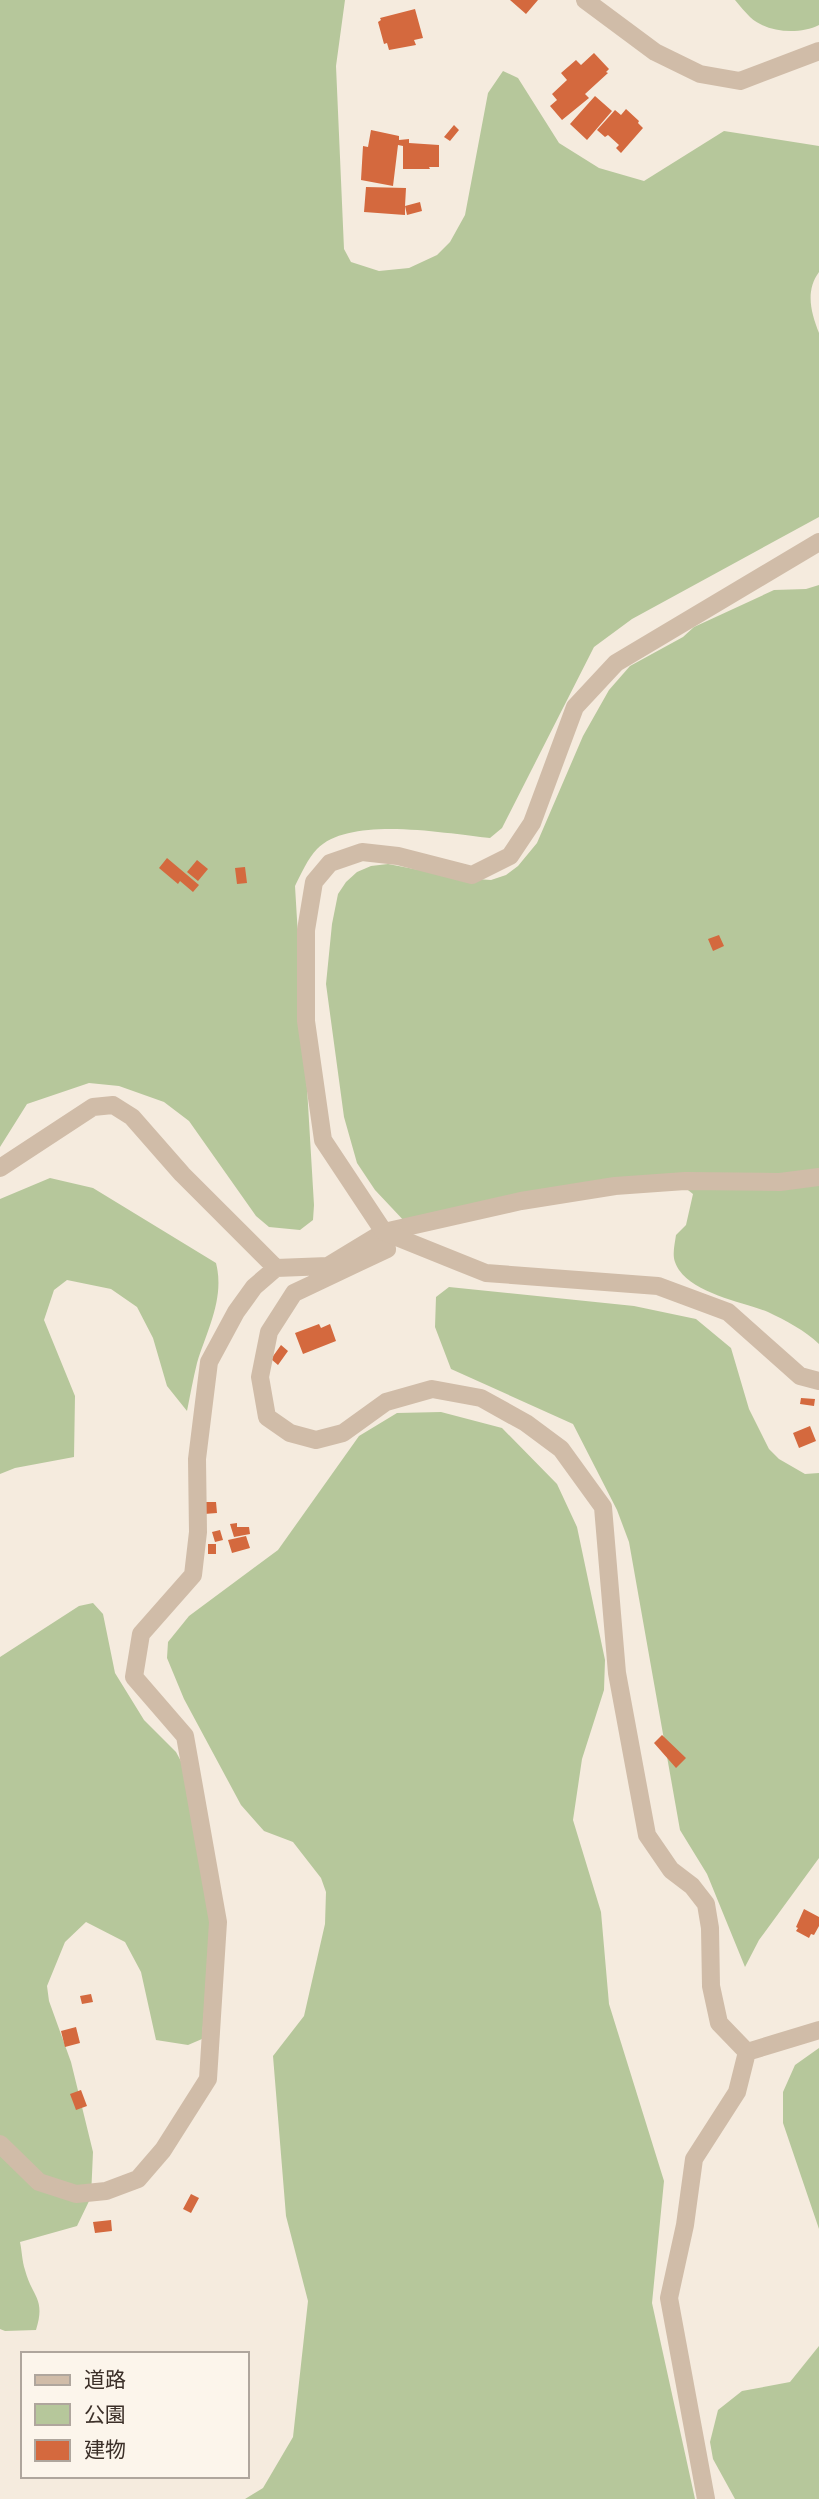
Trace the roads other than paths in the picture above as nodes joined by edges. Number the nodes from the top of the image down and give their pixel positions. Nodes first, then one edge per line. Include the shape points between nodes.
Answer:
1 (585, 0) edge
2 (819, 51) edge
3 (819, 542) edge
4 (0, 1168) edge
5 (819, 1177) edge
6 (384, 1232) junction
7 (276, 1268) junction
8 (819, 1381) edge
9 (819, 2030) edge
10 (747, 2052) junction
11 (0, 2144) edge
12 (706, 2499) edge

1 - 2 street via 655,52 700,74 740,81
3 - 6 street via 616,663 575,707 532,823 510,856 472,875 362,852 330,863 314,882 306,930 306,1021 323,1140
4 - 7 street via 93,1107 113,1104 132,1117
5 - 6 street via 615,1186 521,1201
6 - 7 street via 328,1266
6 - 8 street via 486,1273 658,1286 728,1312 800,1376
6 - 10 street via 387,1250 293,1293 269,1332 260,1377 267,1417 289,1433 316,1440 344,1433 386,1402 432,1389 481,1398 561,1449 603,1507 617,1673 648,1835 671,1870 706,1904 711,1986 719,2023
7 - 11 street via 236,1312 209,1362 197,1458 198,1532 193,1575 141,1634 134,1677 185,1736 218,1922 208,2079 163,2150 138,2179 106,2191 76,2194 39,2182
9 - 10 street
10 - 12 street via 737,2092 694,2159 669,2298

